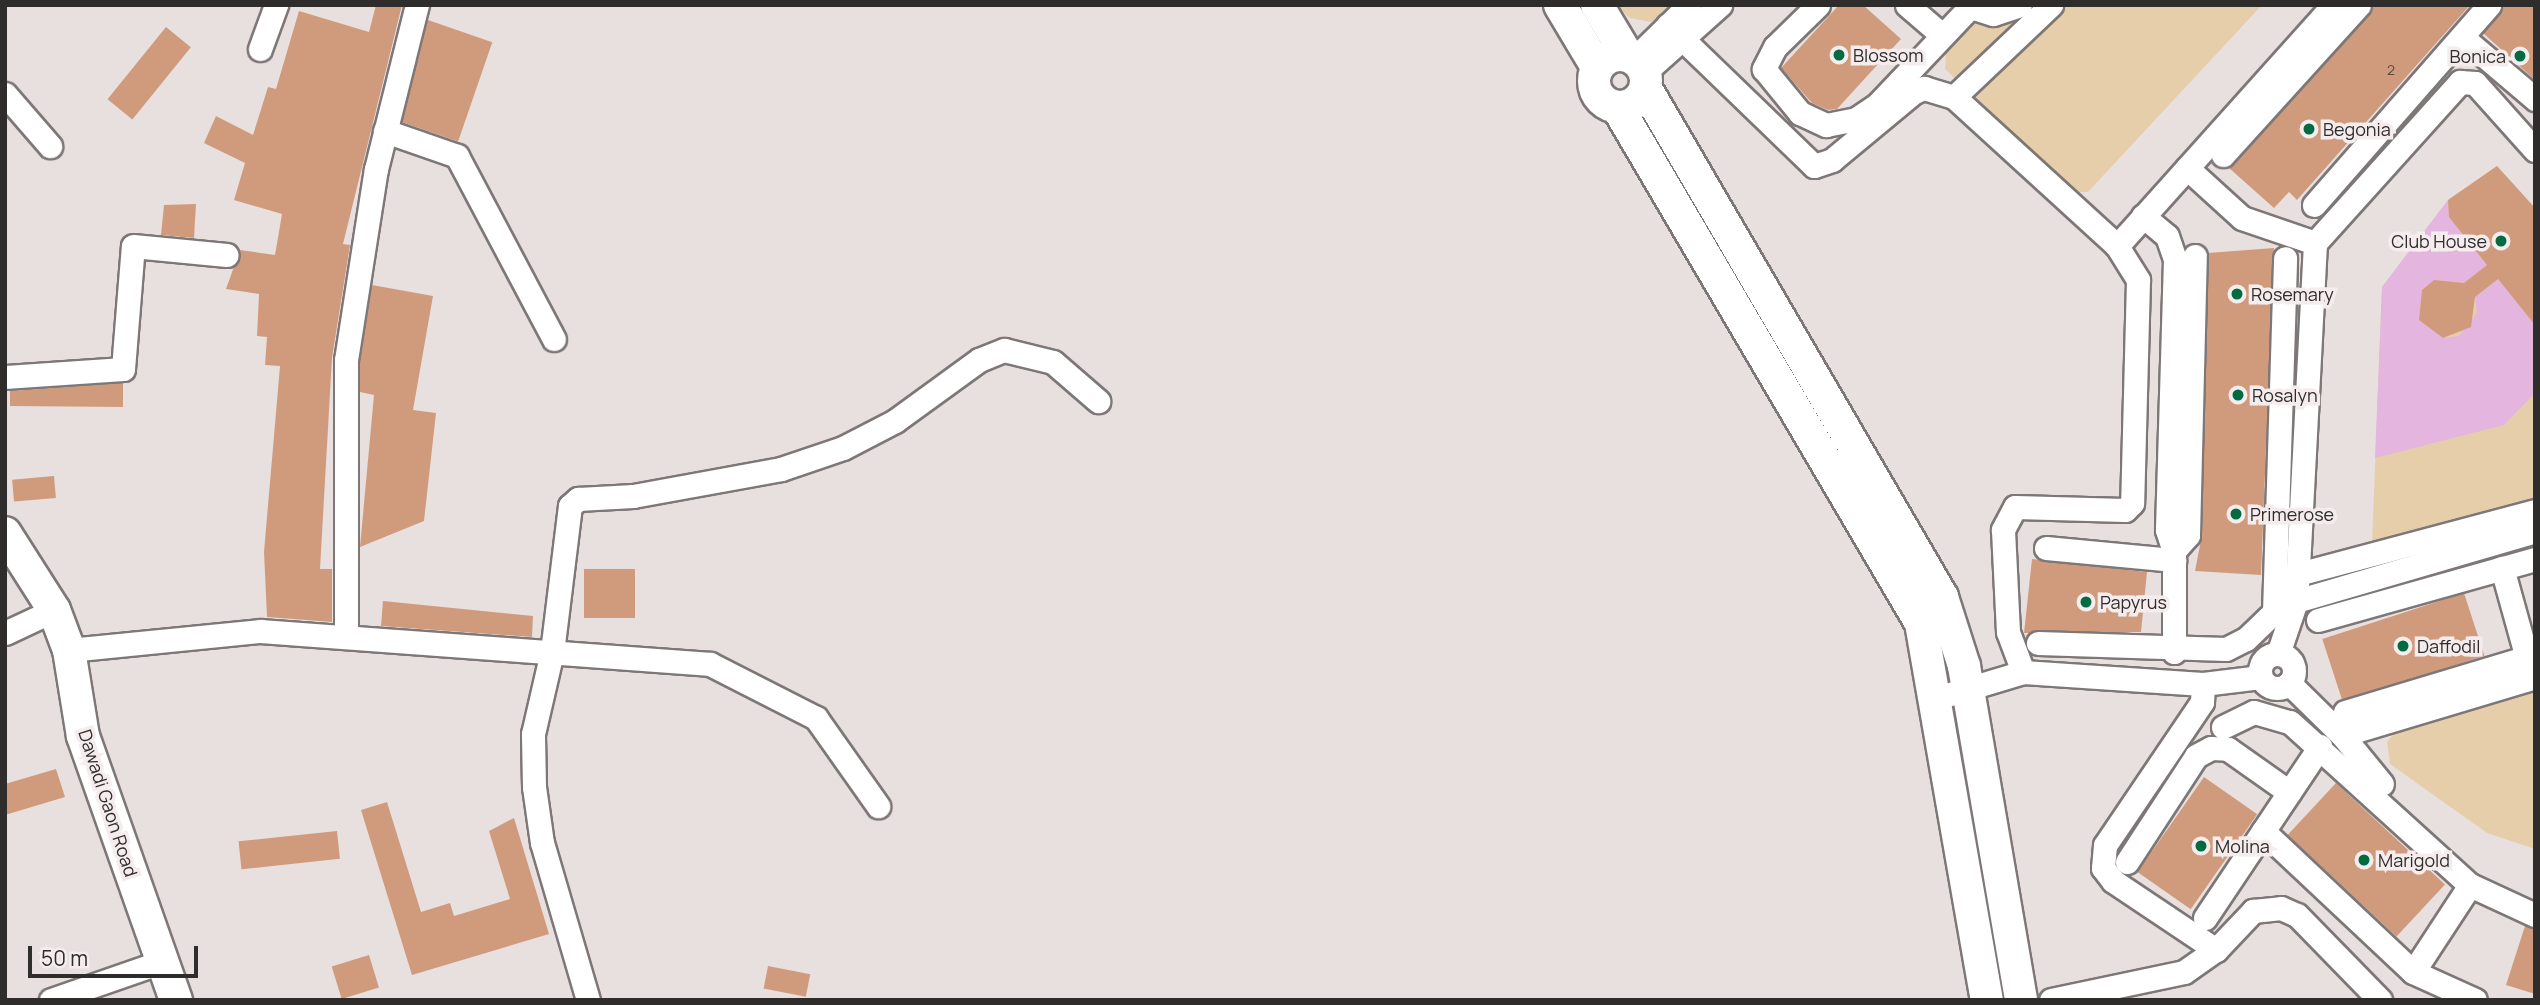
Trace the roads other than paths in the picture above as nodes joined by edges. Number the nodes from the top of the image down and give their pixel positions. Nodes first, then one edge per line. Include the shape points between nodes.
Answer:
1 (275, 5) edge
2 (417, 5) edge
3 (1560, 5) edge
4 (1597, 5) edge
5 (1689, 5) edge
6 (1720, 5) edge
7 (1818, 5) edge
8 (1907, 5) edge
9 (2020, 5) edge
10 (2051, 5) edge
11 (2333, 5) edge
12 (2359, 5) edge
13 (2489, 5) edge
14 (1972, 6) edge
15 (1675, 33) junction
16 (1942, 35) junction
17 (2462, 37) junction
18 (260, 49) dead end
19 (1597, 67) junction
20 (1638, 69) junction
21 (5, 94) edge
22 (1954, 97) junction
23 (2535, 99) edge
24 (1618, 107) junction
25 (385, 131) junction
26 (50, 146) dead end
27 (2535, 150) edge
28 (2223, 155) dead end
29 (2187, 168) junction
30 (2314, 205) dead end
31 (2143, 216) junction
32 (2315, 243) junction
33 (2116, 246) junction
34 (227, 256) dead end
35 (2195, 256) dead end
36 (2286, 258) dead end
37 (554, 339) dead end
38 (5, 377) edge
39 (1098, 401) dead end
40 (2535, 511) edge
41 (2535, 531) edge
42 (5, 533) edge
43 (2046, 548) dead end
44 (2174, 555) junction
45 (2535, 559) edge
46 (2502, 568) junction
47 (2298, 574) junction
48 (2296, 601) junction
49 (54, 610) junction
50 (2318, 620) dead end
51 (5, 633) edge
52 (346, 636) junction
53 (2038, 643) dead end
54 (69, 650) junction
55 (552, 652) junction
56 (2174, 652) junction
57 (2278, 654) junction
58 (2532, 663) edge
59 (2023, 672) junction
60 (2260, 677) junction
61 (2289, 683) junction
62 (2203, 684) junction
63 (1968, 689) junction
64 (1937, 698) junction
65 (2345, 712) dead end
66 (2223, 727) dead end
67 (2342, 735) junction
68 (2320, 746) junction
69 (2289, 792) junction
70 (877, 806) dead end
71 (2263, 831) junction
72 (2127, 862) dead end
73 (2470, 885) junction
74 (2535, 898) edge
75 (2535, 915) edge
76 (2205, 918) dead end
77 (2216, 950) junction
78 (161, 962) junction
79 (2413, 972) junction
80 (51, 1000) edge
81 (176, 1000) edge
82 (588, 1000) edge
83 (1987, 1000) edge
84 (2021, 1000) edge
85 (2051, 1000) edge
86 (2380, 1000) edge
87 (2475, 1000) edge

1 - 18 street
2 - 25 street
3 - 19 street
4 - 20 street
5 - 15 street
6 - 15 street
7 - 16 street via 1775,47 1764,69 1800,113 1826,125 1856,119 1877,104
8 - 16 street
9 - 14 street via 1993,14
10 - 22 street
11 - 29 street
12 - 28 street
13 - 17 street
14 - 16 street
15 - 20 street
15 - 22 street via 1814,166 1832,160 1914,92 1924,88
17 - 23 street
17 - 30 street
19 - 20 street via 1610,57
19 - 24 street via 1597,93
20 - 24 street via 1635,103
20 - 63 street via 1942,597
21 - 26 street
22 - 33 street
24 - 64 street via 1921,623
25 - 37 street via 457,156
25 - 52 street via 346,360
27 - 32 street via 2475,83 2464,80
29 - 31 street
29 - 32 street via 2242,218
31 - 33 street
31 - 44 street via 2167,236 2175,259 2167,530
32 - 47 street
33 - 59 street via 2138,280 2132,503 2124,509 2015,507 2006,517 2008,632
34 - 38 street via 133,246 122,369
35 - 44 street via 2188,535
36 - 56 street via 2279,598 2274,612 2246,639 2226,649
39 - 55 street via 1053,362 1004,351 979,360 895,421 843,448 781,469 633,496 578,499 566,519
40 - 47 street
41 - 48 street
42 - 49 street, Dawadi Gaon Road
43 - 44 street
44 - 56 street
45 - 46 street
46 - 50 street
46 - 58 street
47 - 48 street
48 - 57 street
49 - 51 street
49 - 54 street, Dawadi Gaon Road
52 - 54 street via 261,631
52 - 55 street
53 - 56 street
54 - 78 street, Dawadi Gaon Road via 83,736
55 - 70 street via 710,664 816,718
55 - 82 street via 533,734 534,788 542,843
57 - 60 street via 2263,660
57 - 61 street via 2294,667
58 - 65 street
58 - 67 street
59 - 62 street
59 - 63 street
60 - 61 street via 2273,688
60 - 62 street
61 - 67 street
62 - 77 street via 2202,702 2102,856 2113,881
63 - 64 street
63 - 84 street
64 - 83 street
66 - 68 street via 2240,716 2271,714
67 - 74 street via 2362,764 2470,875
68 - 69 street
68 - 73 street
69 - 71 street
69 - 72 street via 2228,749 2211,748 2196,756
71 - 76 street
71 - 79 street
73 - 75 street
73 - 79 street
77 - 85 street via 2184,972
77 - 86 street via 2243,916 2281,908 2297,915
78 - 80 street
78 - 81 street, Dawadi Gaon Road
79 - 87 street

